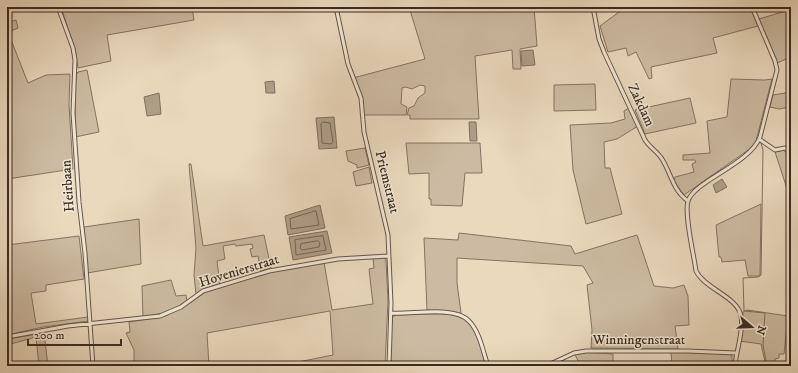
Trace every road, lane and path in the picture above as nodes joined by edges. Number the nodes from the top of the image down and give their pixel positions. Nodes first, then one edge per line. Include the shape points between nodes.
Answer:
1 (58, 7) edge
2 (336, 7) edge
3 (592, 7) edge
4 (752, 7) edge
5 (759, 140) junction
6 (791, 154) edge
7 (688, 201) junction
8 (388, 256) junction
9 (391, 313) junction
10 (91, 324) junction
11 (7, 337) edge
12 (736, 353) junction
13 (77, 366) edge
14 (84, 366) edge
15 (93, 366) edge
16 (389, 366) edge
17 (488, 366) edge
18 (546, 366) edge
19 (735, 366) edge

1 - 10 street, Heirbaan via 75,60 73,113
2 - 8 street, Priemstraat via 348,64 360,98 366,140 388,235
3 - 7 street, Zakdam via 604,52 645,140 662,159 677,191
4 - 5 street via 777,70
5 - 6 street via 775,150 785,148
5 - 7 street via 748,154 696,191
7 - 12 street via 696,271 700,279 734,304 740,312 742,321
8 - 9 street, Priemstraat
8 - 10 street, Hovenierstraat via 338,258 275,269 203,291 181,307 160,316
9 - 16 street, Priemstraat
9 - 17 street via 461,315 469,320 477,334
10 - 11 street, Hovenierstraat via 32,331
10 - 15 street, Heirbaan
12 - 18 street, Winningenstraat via 586,351 574,353
12 - 19 street
13 - 14 street

